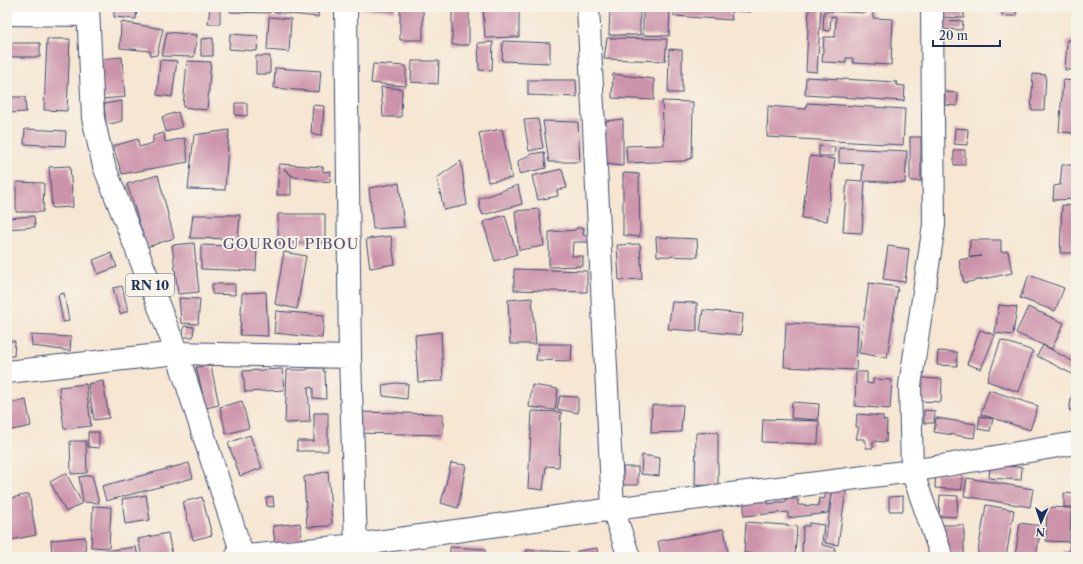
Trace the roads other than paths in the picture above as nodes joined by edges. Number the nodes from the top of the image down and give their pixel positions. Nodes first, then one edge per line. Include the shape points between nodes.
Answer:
1 (346, 7) edge
2 (588, 7) edge
3 (932, 7) edge
4 (88, 11) edge
5 (7, 14) edge
6 (177, 354) junction
7 (350, 357) junction
8 (7, 372) edge
9 (1076, 444) edge
10 (912, 471) junction
11 (613, 509) junction
12 (356, 545) junction
13 (241, 557) edge
14 (629, 557) edge
15 (942, 557) edge

1 - 7 street
2 - 11 street
3 - 10 street via 934,225 910,386
4 - 5 street
4 - 6 street, RN 10 via 93,118 104,166
6 - 7 street
6 - 8 street
6 - 13 street, RN 10
7 - 12 street
9 - 10 street
10 - 11 street
10 - 15 street
11 - 12 street
11 - 14 street
12 - 13 street

